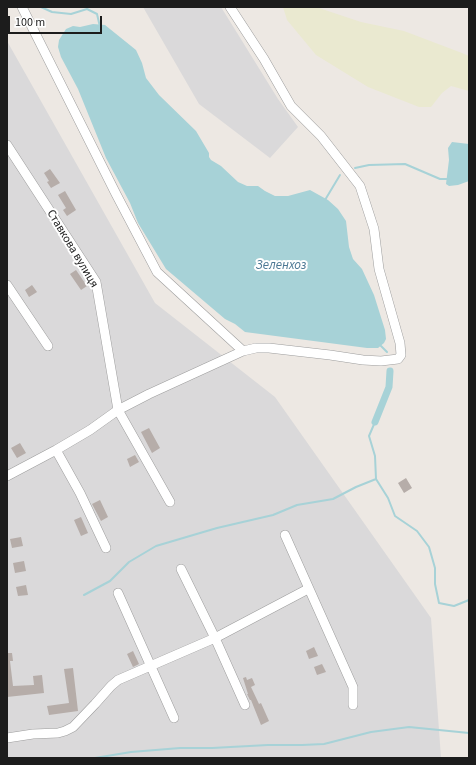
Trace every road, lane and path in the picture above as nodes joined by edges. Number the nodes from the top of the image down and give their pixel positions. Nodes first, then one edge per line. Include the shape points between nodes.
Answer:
1 (22, 7) edge
2 (230, 7) edge
3 (7, 144) edge
4 (7, 285) edge
5 (48, 346) dead end
6 (243, 351) junction
7 (118, 410) junction
8 (56, 450) junction
9 (7, 476) edge
10 (170, 502) dead end
11 (285, 535) dead end
12 (106, 548) dead end
13 (181, 569) dead end
14 (308, 589) junction
15 (118, 593) dead end
16 (215, 638) junction
17 (150, 666) junction
18 (353, 704) dead end
19 (245, 705) dead end
20 (174, 718) dead end
21 (7, 738) edge

1 - 6 street via 157,272
2 - 6 street via 292,106 360,186 374,229 379,269 400,343 401,355 398,359 381,361 269,348
3 - 7 street, Ставкова вулиця via 96,282
4 - 5 street
6 - 7 street
7 - 8 street
7 - 10 street, Ставкова вулиця
8 - 9 street
8 - 12 street
11 - 14 street
13 - 16 street
14 - 16 street
14 - 18 street via 353,687
15 - 17 street
16 - 17 street
16 - 19 street
17 - 20 street
17 - 21 street via 110,686 66,731

